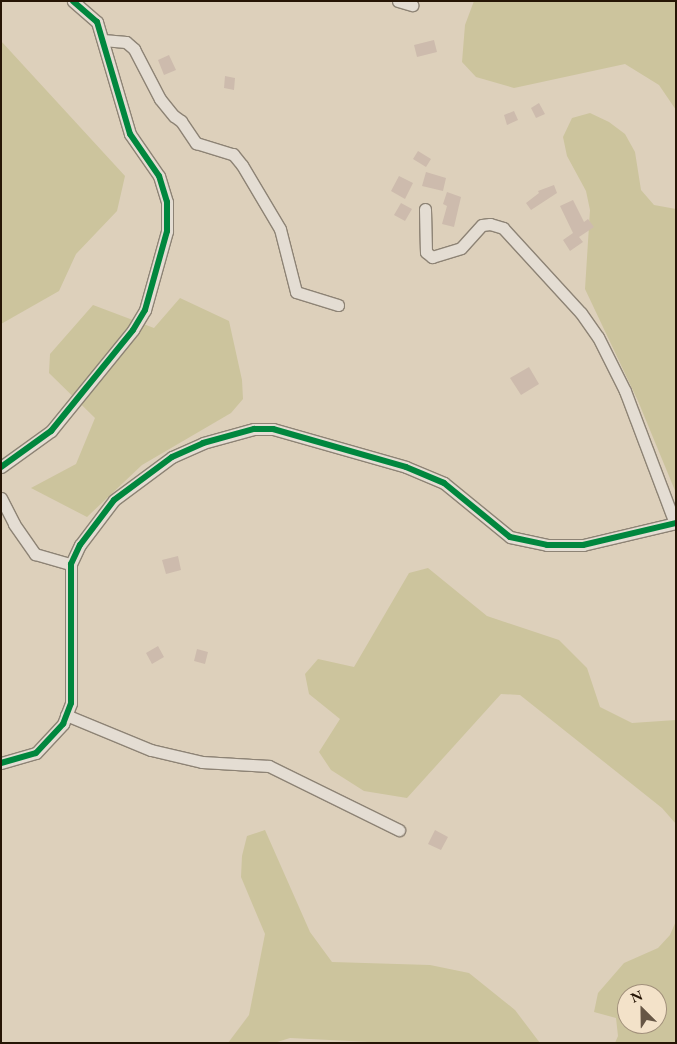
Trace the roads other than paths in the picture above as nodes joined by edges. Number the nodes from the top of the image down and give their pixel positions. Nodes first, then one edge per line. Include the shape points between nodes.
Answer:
1 (73, 1) edge
2 (398, 1) edge
3 (412, 5) dead end
4 (103, 40) junction
5 (426, 209) dead end
6 (338, 305) dead end
7 (1, 467) edge
8 (1, 498) edge
9 (675, 523) edge
10 (72, 564) junction
11 (66, 715) junction
12 (1, 763) edge
13 (399, 830) dead end

1 - 4 street via 97,22
2 - 3 street
4 - 6 street via 126,42 134,49 166,107 181,120 196,143 233,154 242,165 280,229 296,292
4 - 7 street via 130,134 159,176 167,202 165,239 145,310 134,330 51,431
5 - 9 street via 426,252 432,257 461,248 482,226 490,224 503,228 581,313 598,337 625,391
8 - 10 street via 35,554
9 - 10 street via 583,545 547,545 510,537 444,483 406,467 281,431 254,429 204,443 172,457 145,476 114,500 95,522
10 - 11 street via 72,680 71,703
11 - 12 street via 51,740 36,753
11 - 13 street via 151,750 202,762 269,766

